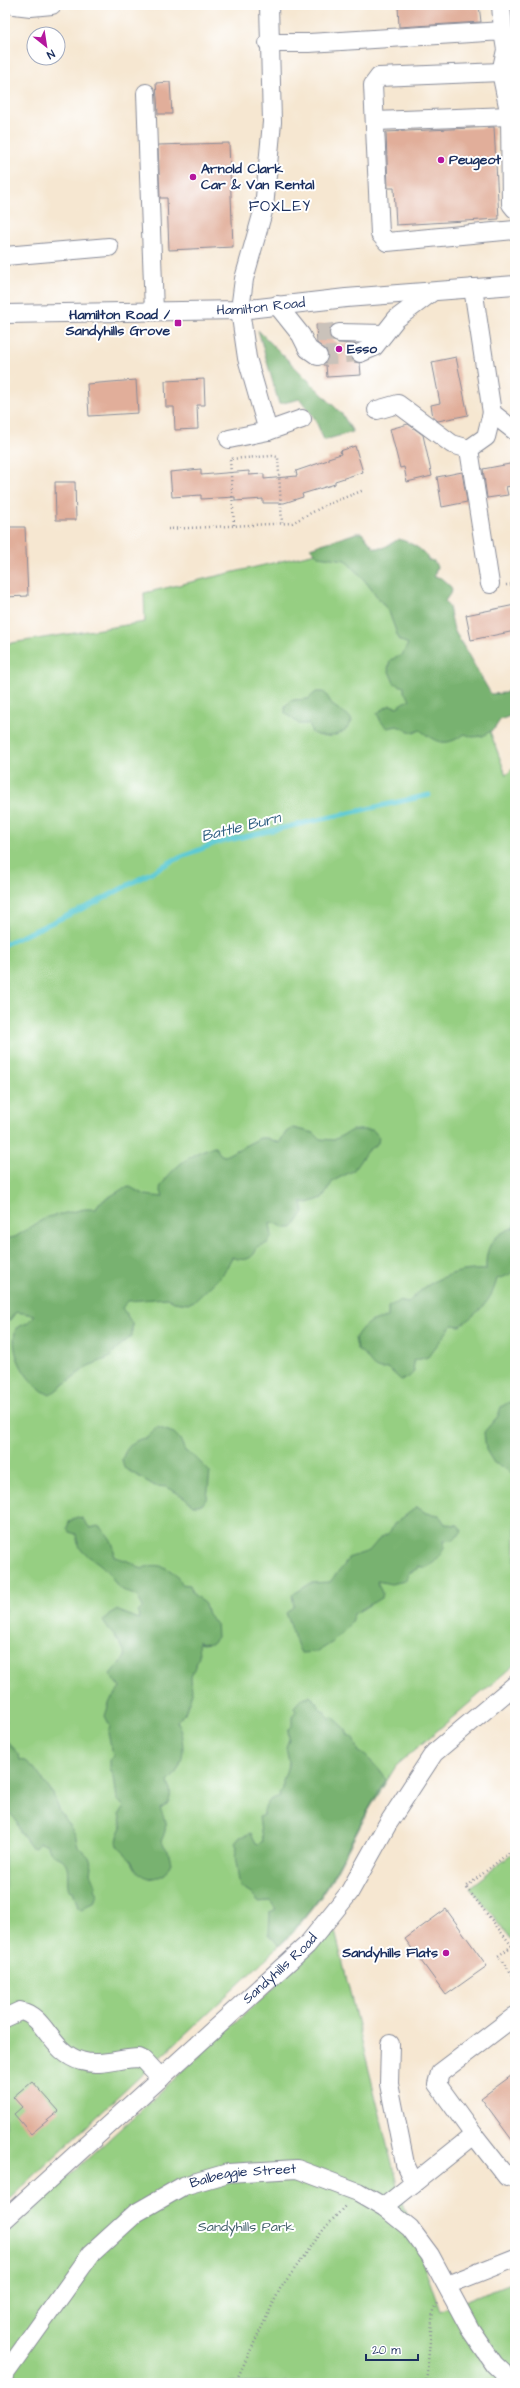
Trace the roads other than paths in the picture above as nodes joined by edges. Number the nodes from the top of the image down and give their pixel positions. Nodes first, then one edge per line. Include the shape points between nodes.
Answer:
1 (14, 5) edge
2 (52, 5) edge
3 (269, 5) edge
4 (501, 5) edge
5 (503, 31) junction
6 (268, 43) junction
7 (501, 72) junction
8 (146, 93) dead end
9 (510, 116) junction
10 (375, 121) junction
11 (515, 209) edge
12 (515, 230) edge
13 (109, 247) dead end
14 (5, 256) edge
15 (515, 285) edge
16 (473, 288) junction
17 (432, 291) junction
18 (277, 305) junction
19 (154, 310) junction
20 (240, 310) junction
21 (5, 314) edge
22 (339, 333) tunnel mouth
23 (384, 334) junction
24 (360, 353) tunnel mouth
25 (318, 356) dead end
26 (377, 410) dead end
27 (492, 413) junction
28 (302, 419) dead end
29 (268, 431) junction
30 (515, 431) edge
31 (228, 439) dead end
32 (469, 449) junction
33 (490, 584) dead end
34 (515, 1685) edge
35 (515, 2016) edge
36 (5, 2018) edge
37 (390, 2044) dead end
38 (161, 2078) junction
39 (474, 2135) junction
40 (507, 2177) dead end
41 (414, 2183) junction
42 (384, 2207) junction
43 (5, 2219) edge
44 (515, 2258) edge
45 (447, 2285) junction
46 (5, 2374) edge
47 (514, 2383) edge

1 - 2 street
3 - 6 street
4 - 5 street
5 - 6 street
5 - 7 street via 506,50
6 - 20 street via 272,122 264,208 244,279
7 - 9 street
7 - 10 street via 379,77 373,85
8 - 19 street
9 - 10 street
9 - 11 street via 511,204
10 - 12 street via 380,234 387,242
13 - 14 street
15 - 16 street, Hamilton Road
16 - 17 street, Hamilton Road
16 - 27 street
17 - 18 street, Hamilton Road
17 - 23 street via 404,311
18 - 20 street, Hamilton Road
18 - 25 street via 309,334 308,349
19 - 20 street, Hamilton Road
19 - 21 street, Hamilton Road
20 - 29 street via 247,358
22 - 23 street
23 - 24 street via 374,347
26 - 32 street via 398,404 452,444
27 - 30 street
27 - 32 street via 486,437
28 - 29 street
29 - 31 street
32 - 33 street
34 - 38 street, Sandyhills Road via 434,1753 387,1825 349,1893 307,1945
35 - 39 street via 440,2073 437,2084
36 - 38 street via 20,2011 33,2015 51,2040 67,2055 81,2062 96,2063 139,2058
37 - 41 street via 389,2084 405,2164
38 - 43 street, Sandyhills Road
39 - 40 street
39 - 41 street
41 - 42 street
42 - 45 street, Balbeggie Street via 410,2228 430,2255
42 - 46 street, Balbeggie Street via 358,2192 297,2169 228,2173 183,2186 136,2213 91,2254
44 - 45 street
45 - 47 street, Balbeggie Street via 460,2314 479,2343 494,2364

